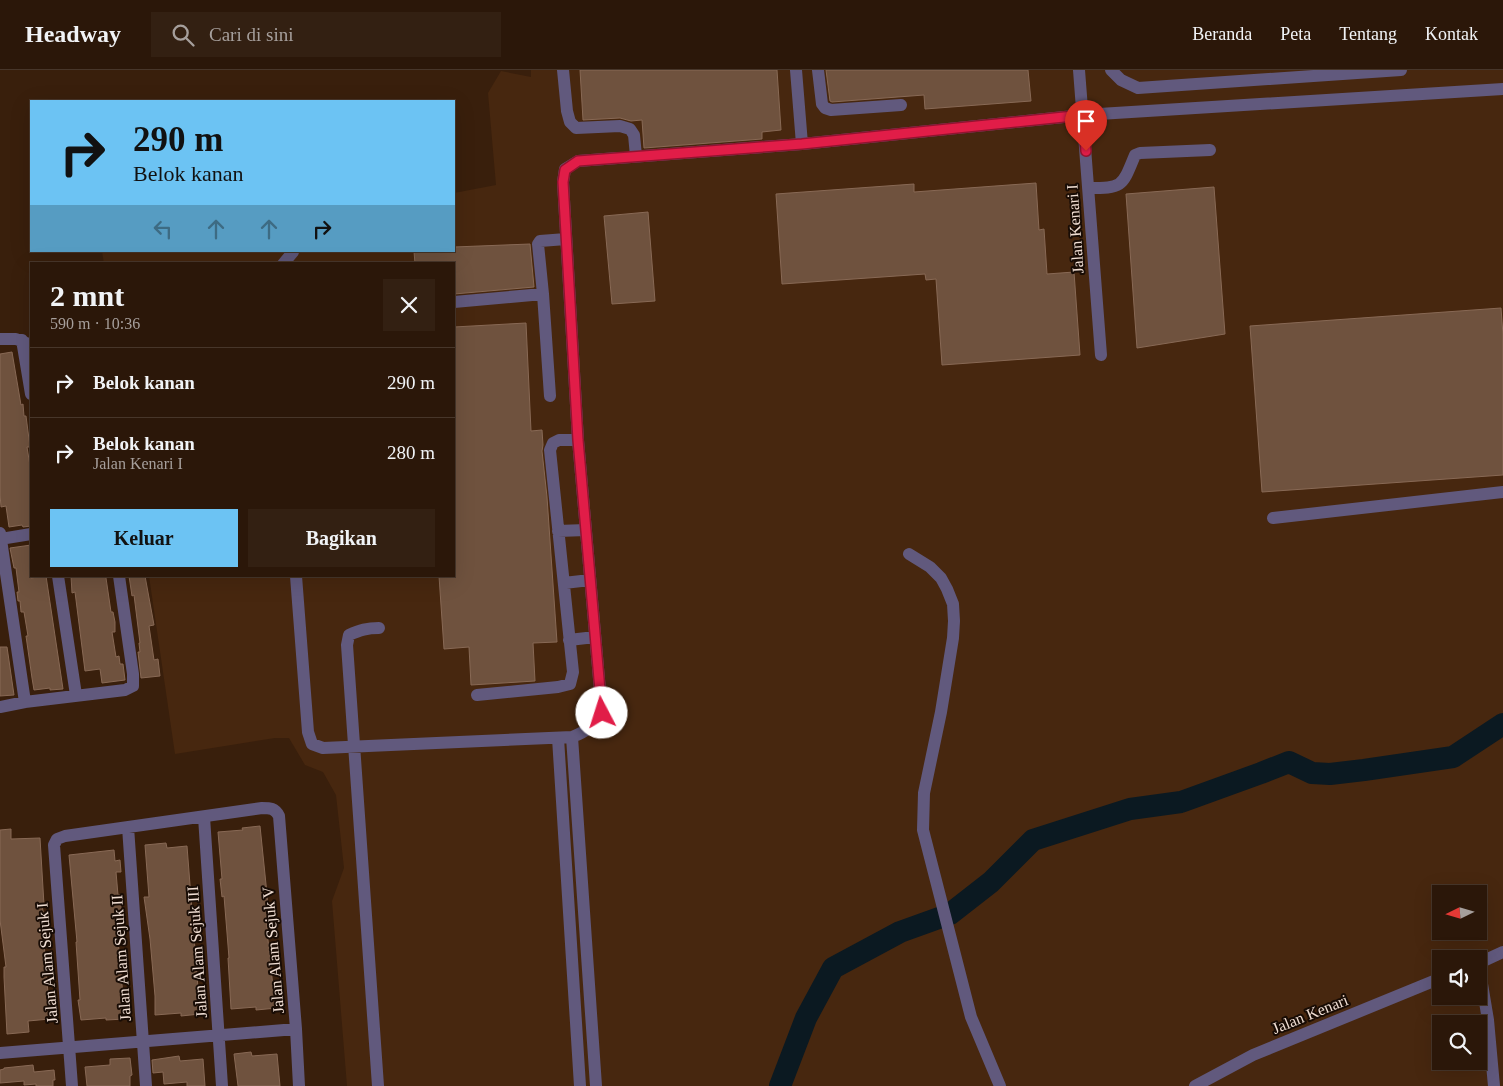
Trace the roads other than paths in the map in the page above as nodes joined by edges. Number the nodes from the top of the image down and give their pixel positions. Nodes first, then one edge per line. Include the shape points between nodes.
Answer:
1 (563, 70) edge
2 (796, 70) edge
3 (818, 70) edge
4 (1079, 70) edge
5 (1111, 70) edge
6 (1401, 70) edge
7 (1304, 74) edge
8 (1503, 90) edge
9 (902, 105) dead end
10 (1083, 115) junction
11 (802, 144) junction
12 (1210, 150) dead end
13 (636, 156) junction
14 (1088, 188) junction
15 (566, 239) junction
16 (293, 252) edge
17 (285, 262) edge
18 (543, 294) junction
19 (455, 302) edge
20 (0, 339) edge
21 (27, 342) edge
22 (1101, 355) dead end
23 (30, 381) edge
24 (550, 396) dead end
25 (578, 440) junction
26 (1503, 492) edge
27 (1273, 518) dead end
28 (586, 530) junction
29 (558, 531) junction
30 (30, 534) edge
31 (0, 537) edge
32 (909, 554) dead end
33 (58, 577) edge
34 (119, 577) edge
35 (296, 577) edge
36 (590, 580) junction
37 (564, 583) junction
38 (379, 628) dead end
39 (595, 637) junction
40 (569, 640) junction
41 (76, 695) junction
42 (476, 695) dead end
43 (25, 702) junction
44 (0, 707) edge
45 (572, 737) junction
46 (558, 738) junction
47 (354, 747) junction
48 (204, 817) junction
49 (128, 827) junction
50 (1503, 952) edge
51 (1487, 960) edge
52 (1432, 982) edge
53 (1486, 1005) edge
54 (296, 1029) junction
55 (218, 1036) junction
56 (143, 1042) junction
57 (70, 1048) junction
58 (0, 1053) edge
59 (72, 1086) edge
60 (146, 1086) edge
61 (222, 1086) edge
62 (299, 1086) edge
63 (378, 1086) edge
64 (580, 1086) edge
65 (596, 1086) edge
66 (1000, 1086) edge
67 (1195, 1086) edge
68 (1494, 1086) edge

1 - 13 street via 570,122 576,128 620,126 630,129 634,135
2 - 11 street
3 - 9 street via 824,108
4 - 10 street, Jalan Kenari I
5 - 7 street via 1121,80 1138,88
6 - 7 street
8 - 10 street
10 - 11 street
10 - 14 street, Jalan Kenari I
11 - 13 street
12 - 14 street via 1140,153 1135,155 1118,186
13 - 15 street via 578,161 565,170
14 - 22 street, Jalan Kenari I
15 - 18 street via 540,241 538,244
15 - 25 street
16 - 17 street
18 - 19 street
18 - 24 street
20 - 21 street
21 - 23 street
25 - 28 street
25 - 29 street via 559,440 550,450
26 - 27 street
28 - 29 street
28 - 36 street
29 - 37 street
30 - 31 street
31 - 43 street
32 - 66 street via 930,567 940,578 952,604 954,621 949,672 924,793 923,830 971,1017
33 - 41 street
34 - 41 street via 133,686 125,690
35 - 47 street via 308,732 312,744 323,748
36 - 37 street
36 - 39 street
37 - 40 street
38 - 47 street via 357,631 349,635 347,644
39 - 40 street
39 - 45 street via 602,713 592,727
40 - 42 street via 573,672 570,684 558,688
41 - 43 street
43 - 44 street
45 - 46 street
45 - 65 street
46 - 47 street
46 - 64 street
47 - 63 street
48 - 49 street
48 - 54 street, Jalan Alam Sejuk V via 262,808 277,811
48 - 55 street, Jalan Alam Sejuk III
49 - 56 street, Jalan Alam Sejuk II
49 - 57 street, Jalan Alam Sejuk I via 65,836 54,845
50 - 51 street
52 - 67 street, Jalan Kenari via 1253,1055
53 - 68 street
54 - 55 street
54 - 62 street, Jalan Alam Sejuk V
55 - 56 street
55 - 61 street, Jalan Alam Sejuk III
56 - 57 street
56 - 60 street, Jalan Alam Sejuk II
57 - 58 street
57 - 59 street, Jalan Alam Sejuk I

